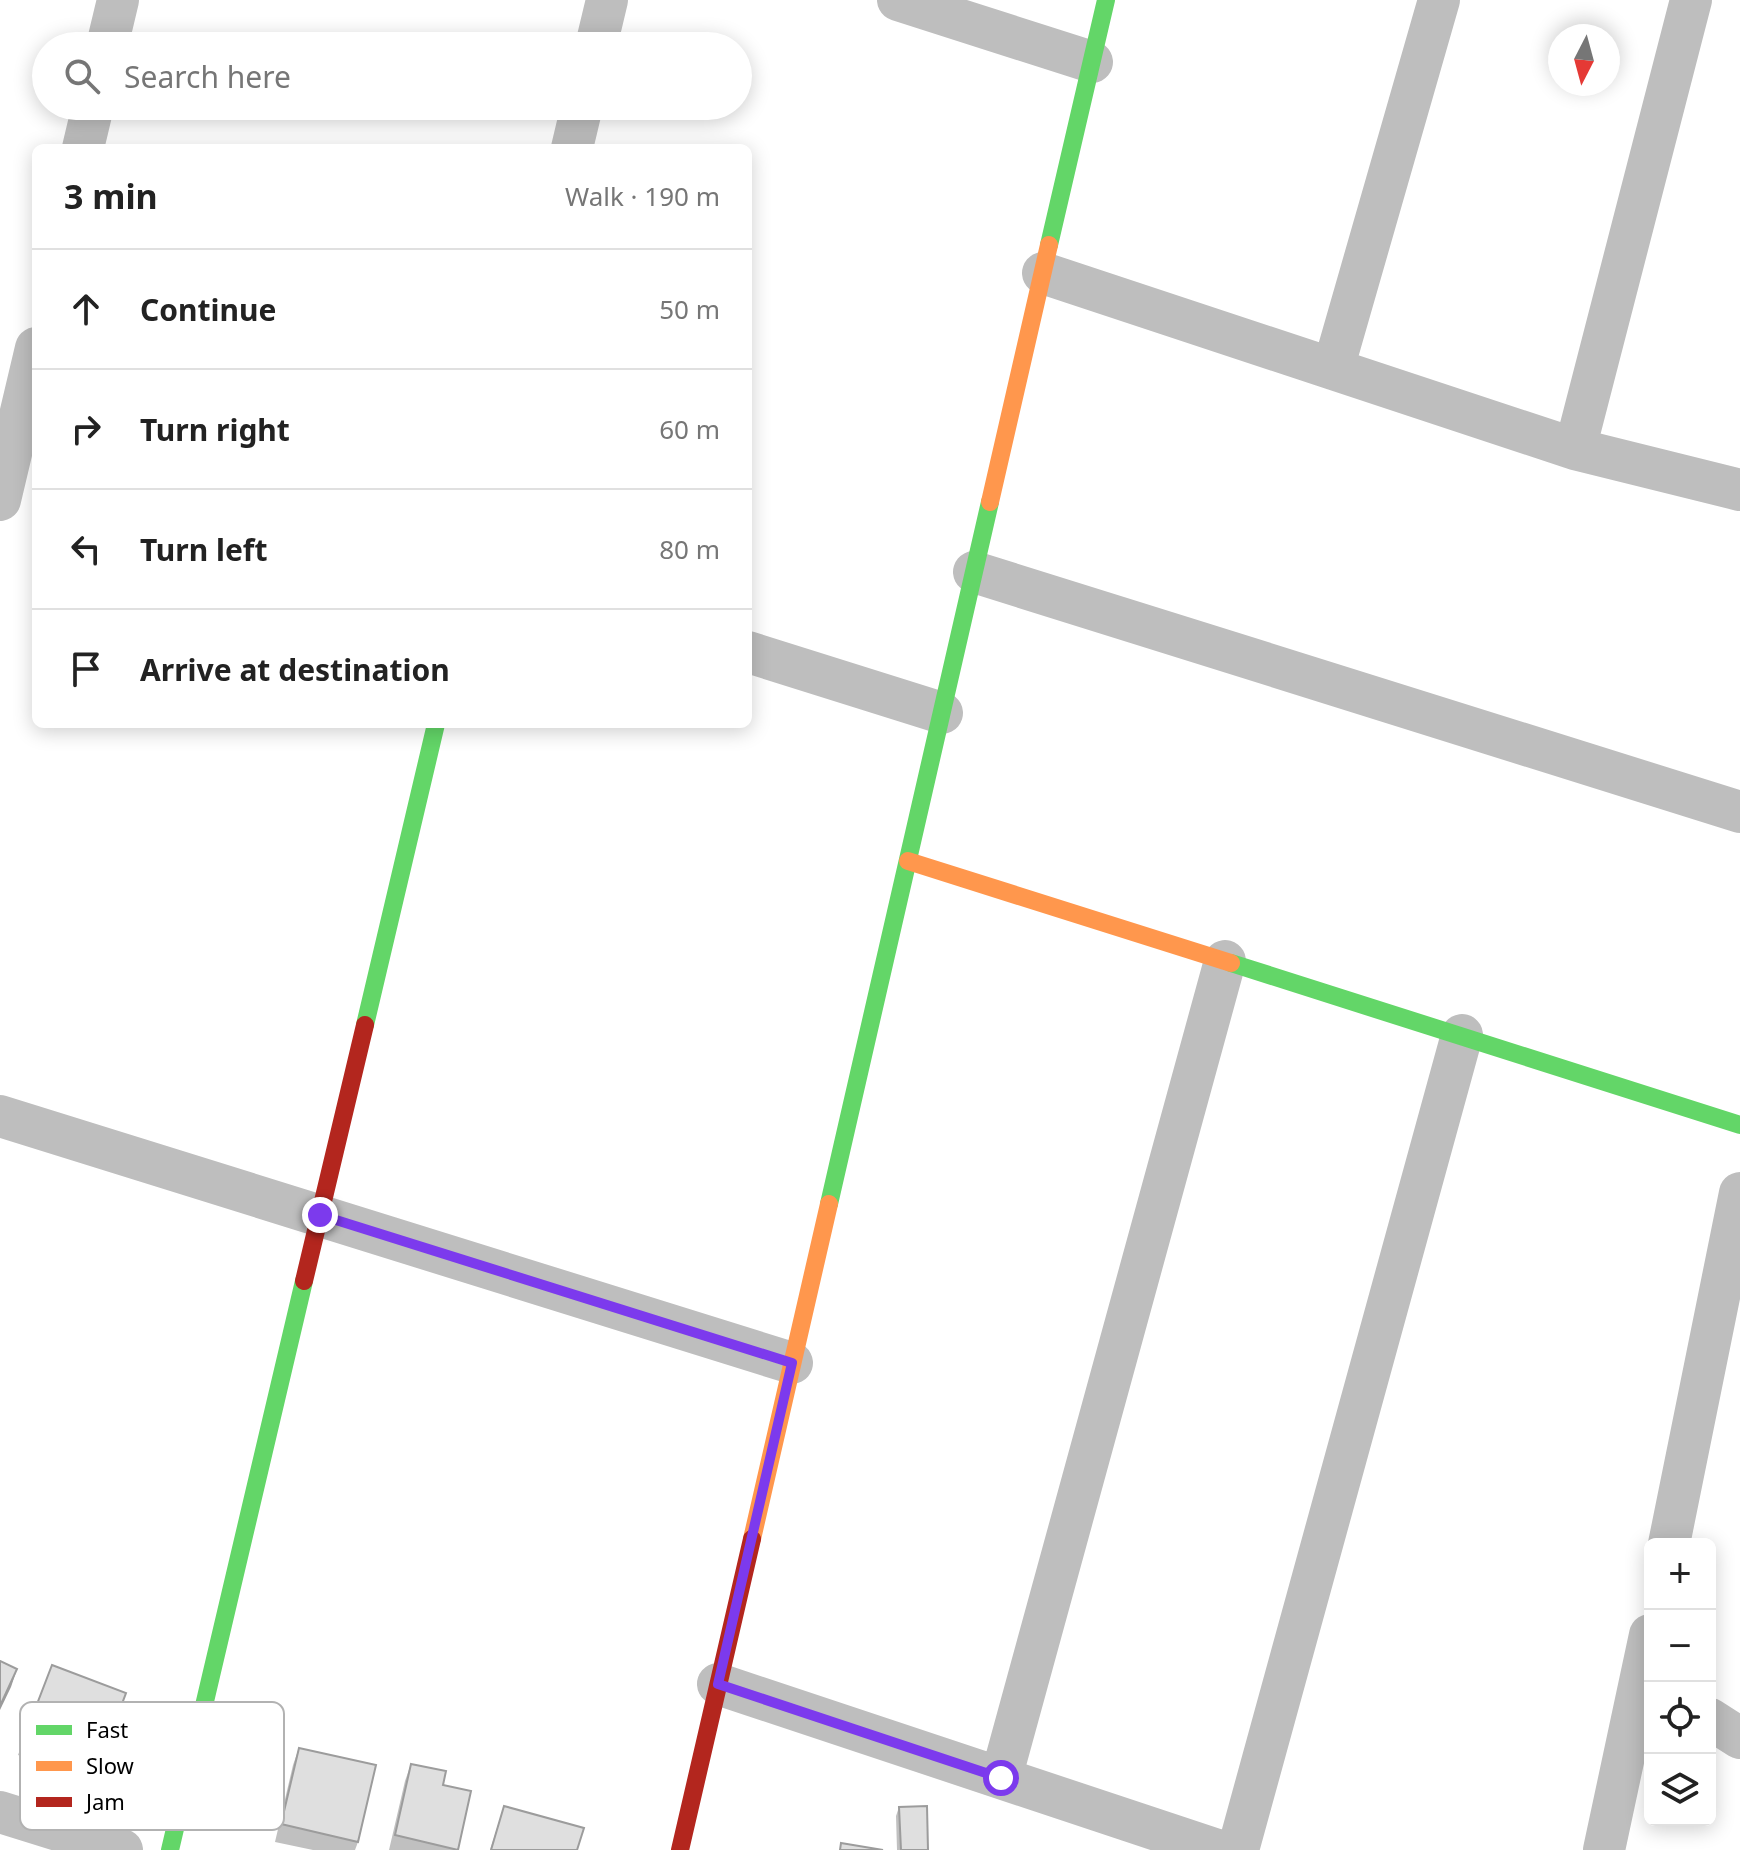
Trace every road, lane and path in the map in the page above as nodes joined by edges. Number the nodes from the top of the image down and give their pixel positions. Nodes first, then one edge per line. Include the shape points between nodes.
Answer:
1 (118, 0) edge
2 (607, 0) edge
3 (898, 0) edge
4 (1106, 0) edge
5 (1439, 0) edge
6 (1691, 0) edge
7 (110, 32) edge
8 (599, 32) edge
9 (1092, 62) junction
10 (90, 120) edge
11 (579, 120) edge
12 (84, 144) edge
13 (573, 144) edge
14 (1043, 273) junction
15 (32, 364) edge
16 (1333, 369) junction
17 (18, 422) edge
18 (1575, 449) junction
19 (1740, 490) edge
20 (0, 500) edge
21 (974, 572) junction
22 (752, 653) edge
23 (942, 713) junction
24 (435, 728) edge
25 (1740, 812) edge
26 (908, 861) junction
27 (1225, 961) junction
28 (1462, 1035) junction
29 (0, 1116) edge
30 (1740, 1125) edge
31 (1740, 1193) edge
32 (320, 1215) junction
33 (792, 1363) junction
34 (1670, 1538) edge
35 (1645, 1682) edge
36 (718, 1684) junction
37 (205, 1702) edge
38 (1716, 1723) edge
39 (1740, 1738) edge
40 (1001, 1778) junction
41 (0, 1812) edge
42 (20, 1818) edge
43 (58, 1830) edge
44 (175, 1830) edge
45 (122, 1850) edge
46 (170, 1850) edge
47 (680, 1850) edge
48 (1217, 1850) edge
49 (1238, 1850) edge
50 (1604, 1850) edge

1 - 7 street
2 - 8 street
3 - 9 street
4 - 9 street
5 - 16 street
6 - 18 street
9 - 14 street
10 - 12 street
11 - 13 street
14 - 16 street
14 - 21 street
15 - 17 street
16 - 18 street
17 - 20 street
18 - 19 street
21 - 23 street
21 - 25 street
22 - 23 street
23 - 26 street
24 - 32 street
26 - 27 street
26 - 33 street
27 - 28 street
27 - 40 street
28 - 30 street
28 - 49 street
29 - 32 street
31 - 34 street
32 - 33 street
32 - 37 street
33 - 36 street
35 - 50 street
36 - 40 street
36 - 47 street
38 - 39 street
40 - 48 street
41 - 42 street
43 - 45 street
44 - 46 street

